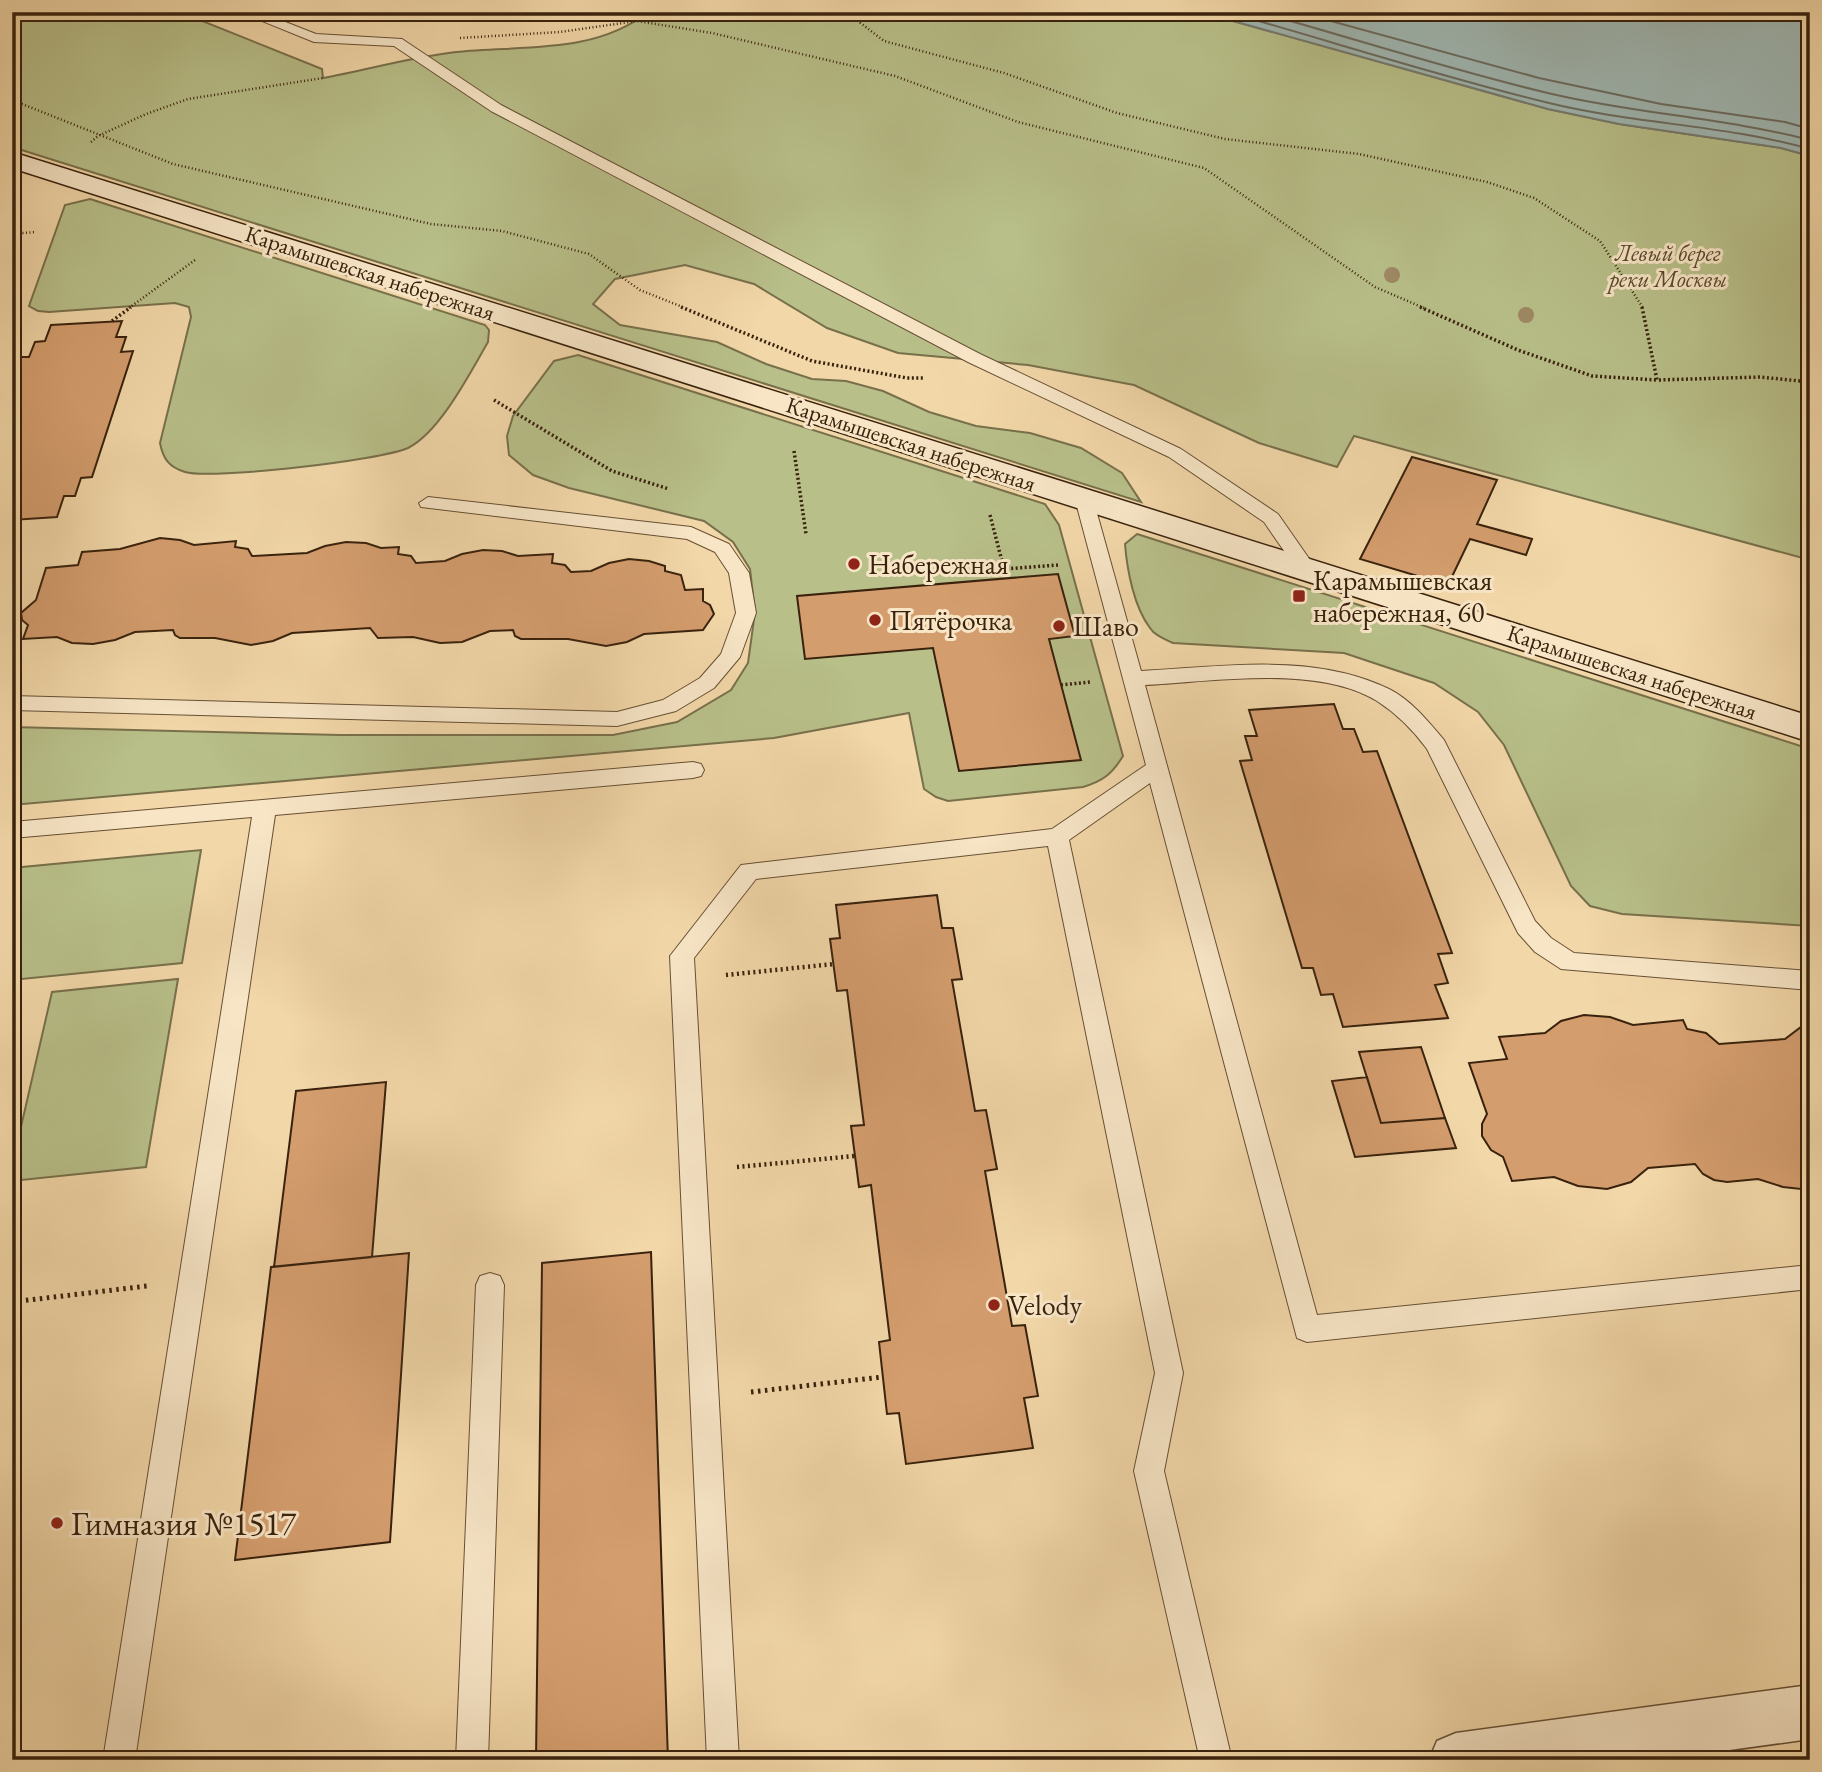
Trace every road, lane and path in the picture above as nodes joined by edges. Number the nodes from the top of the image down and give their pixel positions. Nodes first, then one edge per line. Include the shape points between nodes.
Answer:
1 (247, 12) edge
2 (846, 12) edge
3 (397, 42) junction
4 (12, 100) edge
5 (98, 136) junction
6 (12, 160) edge
7 (35, 232) dead end
8 (12, 234) edge
9 (201, 256) dead end
10 (112, 321) dead end
11 (1016, 379) junction
12 (1657, 380) junction
13 (1810, 382) edge
14 (494, 400) dead end
15 (793, 446) dead end
16 (1084, 499) junction
17 (428, 503) dead end
18 (989, 510) dead end
19 (691, 533) junction
20 (806, 534) dead end
21 (1101, 562) junction
22 (1307, 570) junction
23 (1132, 678) junction
24 (12, 704) edge
25 (1810, 729) edge
26 (1157, 768) junction
27 (693, 770) dead end
28 (265, 807) junction
29 (12, 830) edge
30 (1057, 837) junction
31 (834, 964) dead end
32 (683, 979) junction
33 (1810, 981) edge
34 (855, 1156) dead end
35 (692, 1171) junction
36 (1810, 1277) edge
37 (193, 1281) junction
38 (490, 1285) dead end
39 (12, 1302) edge
40 (882, 1377) dead end
41 (704, 1398) junction
42 (1810, 1712) edge
43 (120, 1760) edge
44 (472, 1760) edge
45 (723, 1760) edge
46 (1216, 1760) edge
47 (1456, 1760) edge

1 - 3 lane via 314,38
2 - 12 path via 884,41 1003,73 1117,113 1225,139 1359,154 1487,182 1534,198 1600,241 1642,305
3 - 5 path via 351,60 322,78 187,99
3 - 11 lane via 496,108
3 - 12 path via 560,32 637,21 712,33 895,76 1018,122 1204,168 1375,287 1518,350 1592,376
4 - 5 path
5 - 11 path via 173,163 354,207 431,225 502,231 589,254 640,290 812,361 907,378
6 - 16 street, Карамышевская набережная
7 - 8 path
9 - 10 path
11 - 22 lane via 1175,453 1271,519
12 - 13 path via 1760,377
14 - 19 path via 612,471 709,502
15 - 20 path
16 - 21 lane
16 - 22 street, Карамышевская набережная
17 - 19 lane
18 - 21 path via 1004,569
19 - 24 lane via 722,548 739,573 746,613 730,657 707,683 669,706 617,719
21 - 23 lane
22 - 25 street, Карамышевская набережная
23 - 26 lane
23 - 33 lane via 1272,672 1321,675 1344,678 1383,695 1418,721 1436,745 1526,927 1543,945 1569,962
26 - 30 lane
26 - 36 lane via 1307,1329
27 - 28 lane
28 - 29 lane
28 - 37 lane
30 - 32 lane via 749,871 682,956
30 - 46 lane via 1169,1373 1149,1471
31 - 32 path
32 - 35 lane
34 - 35 path
35 - 41 lane
37 - 39 path
37 - 43 lane
38 - 44 lane
40 - 41 path
41 - 45 lane
42 - 47 street

